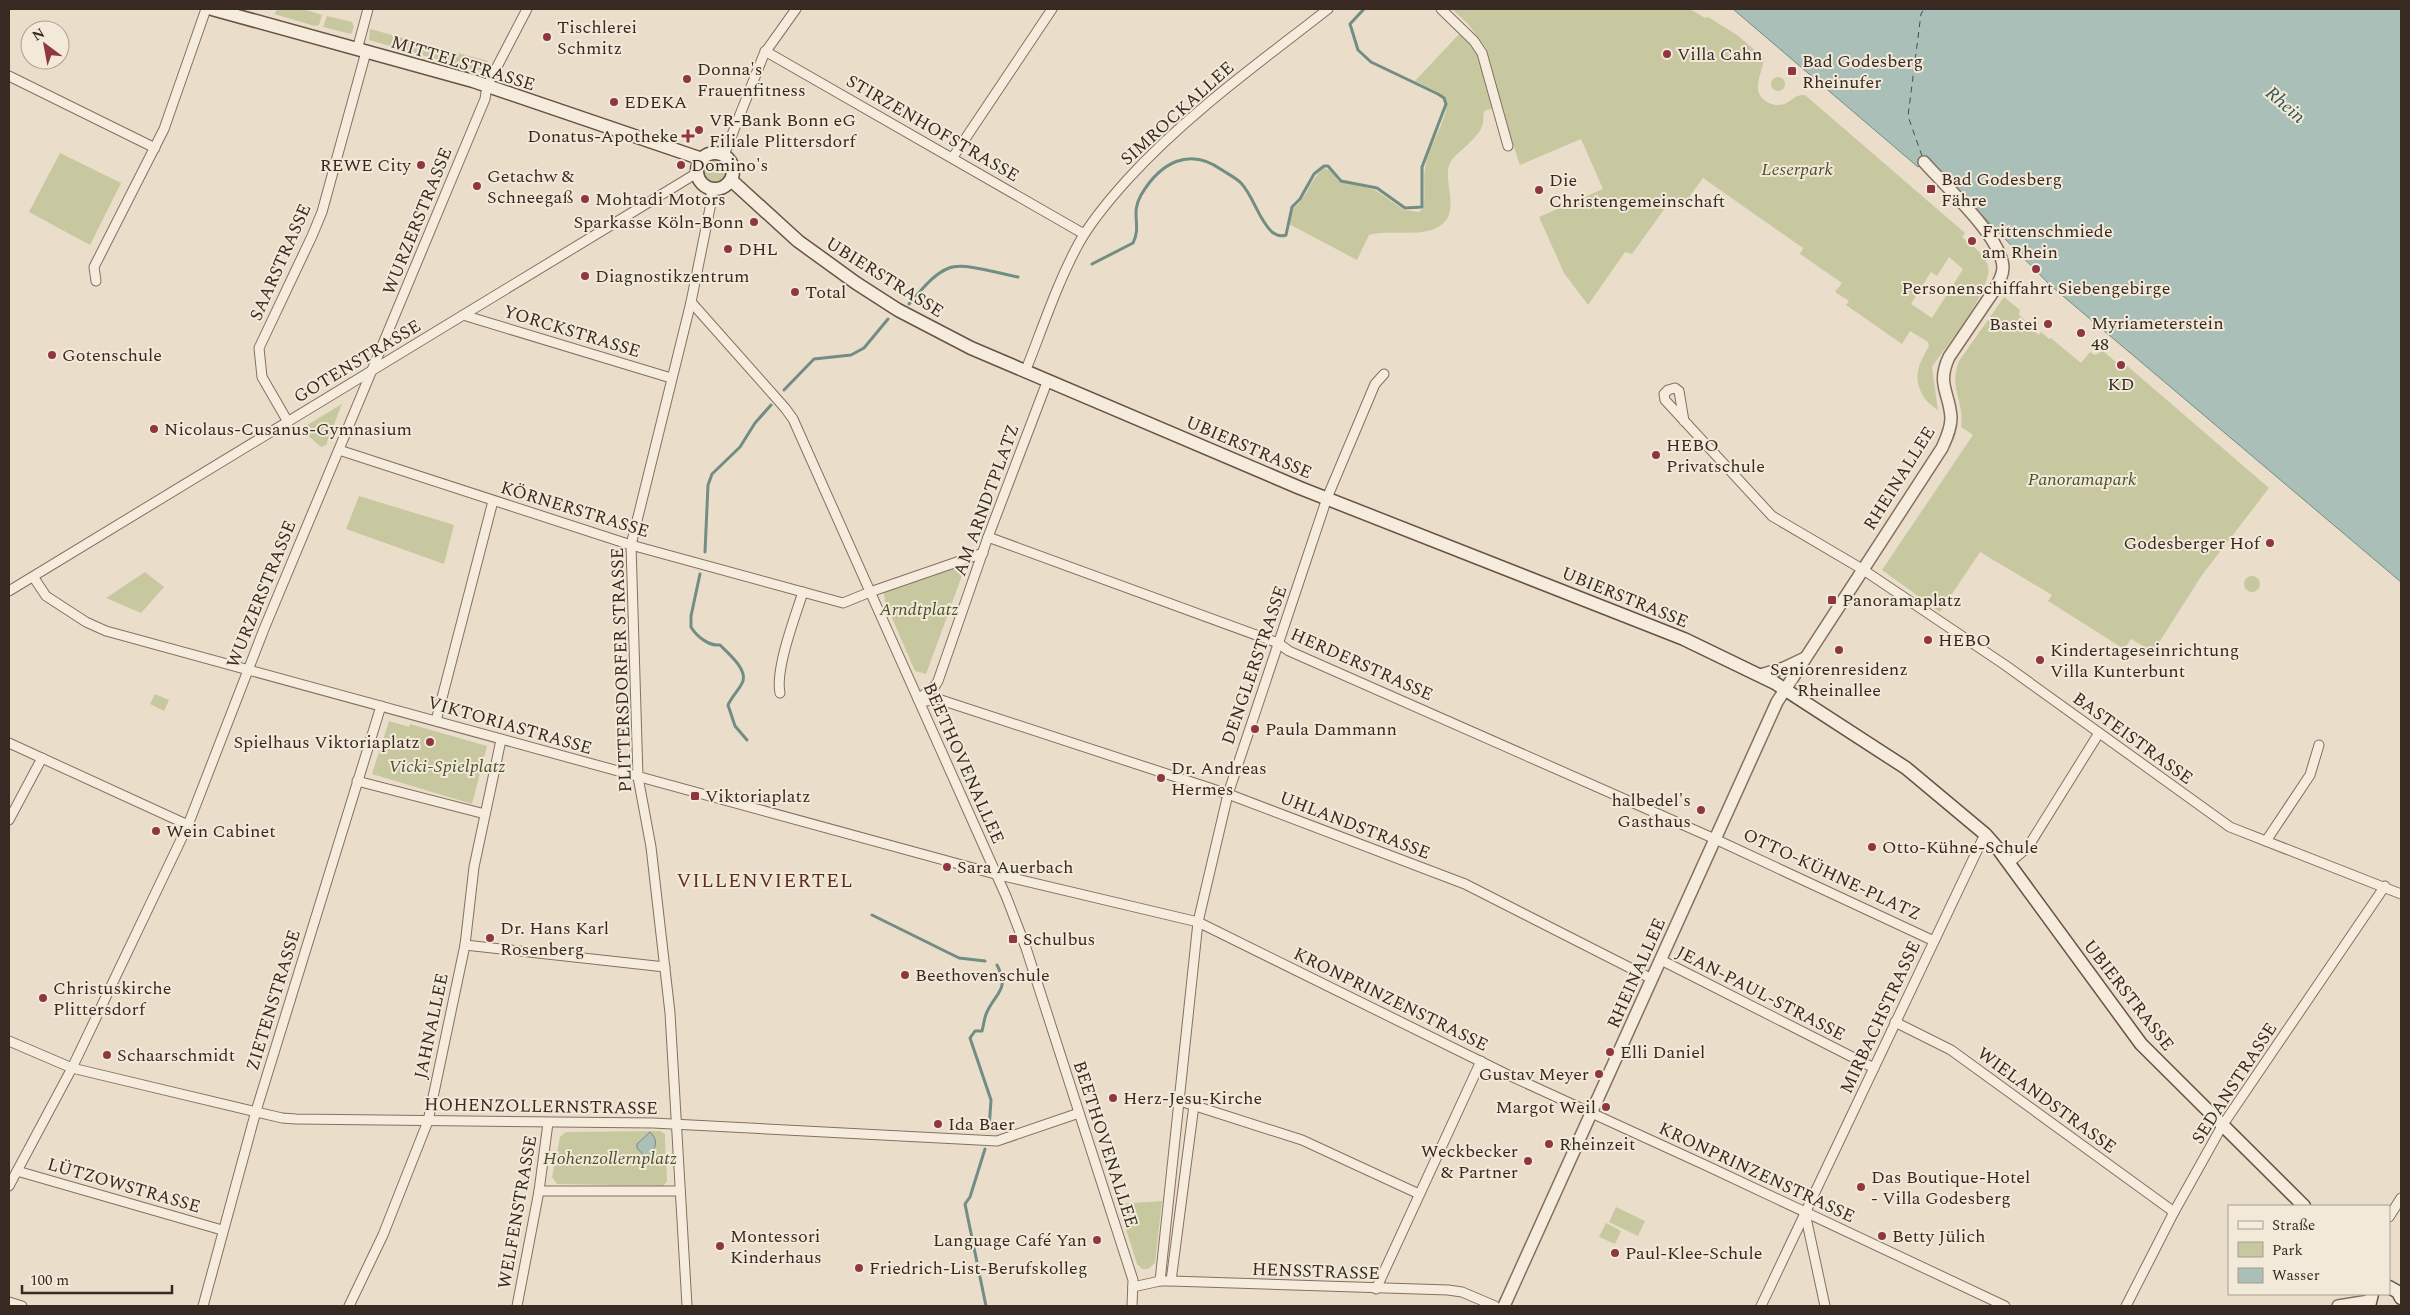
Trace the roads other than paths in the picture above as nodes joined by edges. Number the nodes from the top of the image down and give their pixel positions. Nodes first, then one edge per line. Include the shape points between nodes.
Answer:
1 (206, 9) edge
2 (212, 9) edge
3 (368, 9) edge
4 (528, 9) edge
5 (796, 9) edge
6 (1052, 9) edge
7 (1328, 9) edge
8 (1441, 9) edge
9 (362, 51) junction
10 (765, 51) junction
11 (9, 76) edge
12 (487, 86) junction
13 (1508, 146) dead end
14 (155, 148) junction
15 (724, 155) junction
16 (953, 157) junction
17 (702, 159) junction
18 (1924, 162) dead end
19 (697, 173) junction
20 (731, 180) junction
21 (711, 189) junction
22 (1084, 234) junction
23 (96, 281) dead end
24 (690, 302) junction
25 (463, 315) junction
26 (372, 370) junction
27 (1025, 372) junction
28 (1384, 374) dead end
29 (671, 378) junction
30 (1047, 382) junction
31 (1684, 421) dead end
32 (288, 422) junction
33 (339, 450) junction
34 (1327, 498) junction
35 (494, 501) junction
36 (988, 537) junction
37 (630, 545) junction
38 (983, 552) junction
39 (1862, 569) junction
40 (34, 578) junction
41 (9, 591) edge
42 (803, 592) junction
43 (870, 592) junction
44 (1278, 643) junction
45 (1805, 658) junction
46 (248, 669) junction
47 (1760, 675) junction
48 (935, 686) junction
49 (1785, 689) junction
50 (780, 693) dead end
51 (938, 699) junction
52 (919, 701) junction
53 (382, 706) junction
54 (436, 721) junction
55 (2099, 733) junction
56 (501, 740) junction
57 (9, 743) edge
58 (2319, 745) dead end
59 (42, 758) junction
60 (638, 777) junction
61 (357, 781) junction
62 (1228, 794) junction
63 (485, 814) junction
64 (9, 820) edge
65 (188, 825) junction
66 (1985, 834) junction
67 (1715, 839) junction
68 (2266, 841) junction
69 (2009, 863) junction
70 (995, 874) junction
71 (2385, 886) junction
72 (2401, 894) edge
73 (1198, 922) junction
74 (1934, 941) junction
75 (465, 945) junction
76 (1661, 960) junction
77 (665, 967) junction
78 (1652, 980) junction
79 (1895, 1022) junction
80 (9, 1041) edge
81 (1481, 1061) junction
82 (72, 1068) junction
83 (1874, 1068) junction
84 (1180, 1101) junction
85 (1194, 1105) junction
86 (256, 1111) junction
87 (1079, 1113) junction
88 (1592, 1113) junction
89 (428, 1121) junction
90 (548, 1123) junction
91 (678, 1124) junction
92 (2222, 1126) junction
93 (17, 1171) junction
94 (9, 1186) edge
95 (1170, 1187) junction
96 (1184, 1188) junction
97 (539, 1191) junction
98 (680, 1192) junction
99 (1419, 1194) junction
100 (2401, 1198) edge
101 (2303, 1205) edge
102 (2174, 1212) junction
103 (1806, 1213) junction
104 (2390, 1215) edge
105 (222, 1230) junction
106 (1160, 1281) junction
107 (1171, 1281) junction
108 (1133, 1287) junction
109 (2390, 1287) edge
110 (1376, 1289) junction
111 (2401, 1297) edge
112 (2370, 1300) edge
113 (9, 1302) edge
114 (22, 1306) edge
115 (203, 1306) edge
116 (349, 1306) edge
117 (517, 1306) edge
118 (687, 1306) edge
119 (1132, 1306) edge
120 (1495, 1306) edge
121 (1504, 1306) edge
122 (1761, 1306) edge
123 (1824, 1306) edge
124 (2004, 1306) edge
125 (2126, 1306) edge
126 (2338, 1306) edge

1 - 14 street
2 - 9 main road, MITTELSTRASSE
3 - 9 street, SAARSTRASSE
4 - 12 street, WURZERSTRASSE
5 - 10 street
6 - 16 street
7 - 22 street, SIMROCKALLEE via 1174,133 1112,197
8 - 13 street via 1482,53
9 - 12 main road, MITTELSTRASSE
9 - 32 street, SAARSTRASSE via 322,212 259,348 262,377
10 - 15 street
10 - 16 street, STIRZENHOFSTRASSE
11 - 14 street
12 - 17 main road, MITTELSTRASSE
12 - 26 street, WURZERSTRASSE via 485,99
14 - 23 street via 94,267
15 - 17 main road via 712,153
15 - 20 main road via 734,169
16 - 22 street, STIRZENHOFSTRASSE
17 - 19 main road
18 - 39 street, RHEINALLEE via 1978,221 2000,254 2002,271 1999,283 1944,368 1944,389 1951,419 1942,448
19 - 21 main road via 701,183
19 - 25 street, GOTENSTRASSE
20 - 21 main road via 723,188
20 - 27 main road, UBIERSTRASSE via 798,241 856,283 929,327
21 - 24 street, PLITTERSDORFER STRASSE via 712,203
22 - 27 street, SIMROCKALLEE
24 - 29 street, PLITTERSDORFER STRASSE
24 - 43 street, BEETHOVENALLEE via 789,412
25 - 26 street, GOTENSTRASSE
25 - 29 street, YORCKSTRASSE
26 - 32 street, GOTENSTRASSE
26 - 33 street, WURZERSTRASSE
27 - 30 main road, UBIERSTRASSE
28 - 34 street, DENGLERSTRASSE via 1375,384
29 - 37 street, PLITTERSDORFER STRASSE
30 - 34 main road, UBIERSTRASSE
30 - 36 street, AM ARNDTPLATZ
31 - 39 street, BASTEISTRASSE via 1772,516
32 - 40 street, GOTENSTRASSE
33 - 35 street, KÖRNERSTRASSE
33 - 46 street, WURZERSTRASSE
34 - 44 street, DENGLERSTRASSE
34 - 47 main road, UBIERSTRASSE via 1684,639
35 - 37 street, KÖRNERSTRASSE
35 - 54 street
36 - 38 street, AM ARNDTPLATZ
36 - 44 street, HERDERSTRASSE
37 - 42 street, KÖRNERSTRASSE
37 - 60 street, PLITTERSDORFER STRASSE
38 - 43 street
38 - 48 street, AM ARNDTPLATZ
39 - 45 street, RHEINALLEE
39 - 55 street, BASTEISTRASSE
40 - 41 street, GOTENSTRASSE
40 - 46 street, VIKTORIASTRASSE via 46,596 106,631
42 - 43 street, KÖRNERSTRASSE via 844,603
42 - 50 street via 788,640 778,685
43 - 52 street, BEETHOVENALLEE
44 - 62 street, DENGLERSTRASSE
44 - 67 street, HERDERSTRASSE via 1289,651
45 - 47 street
45 - 49 street, RHEINALLEE
46 - 53 street, VIKTORIASTRASSE
46 - 65 street, WURZERSTRASSE
47 - 49 main road, UBIERSTRASSE
48 - 51 street
48 - 52 street
49 - 66 main road via 1906,768
49 - 67 street, RHEINALLEE
51 - 52 street, UHLANDSTRASSE
51 - 62 street, UHLANDSTRASSE
52 - 70 street, BEETHOVENALLEE
53 - 54 street, VIKTORIASTRASSE
53 - 61 street, ZIETENSTRASSE
54 - 56 street, VIKTORIASTRASSE
55 - 68 street, BASTEISTRASSE via 2230,827
55 - 69 street via 2028,847
56 - 60 street, VIKTORIASTRASSE
56 - 63 street, JAHNALLEE
57 - 59 street
58 - 68 street via 2310,775
59 - 64 street
59 - 65 street
60 - 70 street, VIKTORIASTRASSE
60 - 77 street, PLITTERSDORFER STRASSE via 651,846
61 - 63 street
61 - 86 street, ZIETENSTRASSE
62 - 73 street, DENGLERSTRASSE
62 - 78 street, UHLANDSTRASSE via 1465,884
63 - 75 street, JAHNALLEE via 474,867
65 - 82 street, WURZERSTRASSE
66 - 69 main road, UBIERSTRASSE
66 - 74 street, MIRBACHSTRASSE
67 - 74 street, OTTO-KÜHNE-PLATZ
67 - 76 street, RHEINALLEE
68 - 71 street, BASTEISTRASSE
69 - 92 main road, UBIERSTRASSE via 2136,1038
70 - 73 street, KRONPRINZENSTRASSE
70 - 87 street, BEETHOVENALLEE via 1026,948
71 - 72 street, BASTEISTRASSE
71 - 92 street, SEDANSTRASSE
73 - 81 street, KRONPRINZENSTRASSE
73 - 84 street, DENGLERSTRASSE
74 - 79 street, MIRBACHSTRASSE
75 - 77 street
75 - 89 street, JAHNALLEE
76 - 78 street, RHEINALLEE
76 - 83 street, JEAN-PAUL-STRASSE
77 - 91 street, PLITTERSDORFER STRASSE
78 - 88 street, RHEINALLEE
79 - 83 street, MIRBACHSTRASSE
79 - 102 street, WIELANDSTRASSE via 1952,1050
80 - 82 street, HOHENZOLLERNSTRASSE
81 - 88 street, KRONPRINZENSTRASSE
81 - 99 street
82 - 86 street, HOHENZOLLERNSTRASSE
82 - 93 street, WURZERSTRASSE
83 - 103 street, MIRBACHSTRASSE
84 - 85 street
84 - 95 street, DENGLERSTRASSE
85 - 96 street
85 - 99 street via 1302,1140
86 - 89 street, HOHENZOLLERNSTRASSE via 296,1119
86 - 105 street, ZIETENSTRASSE
87 - 91 street, HOHENZOLLERNSTRASSE via 997,1141
87 - 108 street, BEETHOVENALLEE
88 - 103 street, KRONPRINZENSTRASSE
88 - 121 street, RHEINALLEE
89 - 90 street, HOHENZOLLERNSTRASSE
89 - 116 street, JAHNALLEE via 383,1235
90 - 91 street, HOHENZOLLERNSTRASSE
90 - 97 street, WELFENSTRASSE
91 - 98 street, PLITTERSDORFER STRASSE
92 - 101 main road, UBIERSTRASSE
92 - 102 street, SEDANSTRASSE
93 - 94 street, WURZERSTRASSE
93 - 105 street, LÜTZOWSTRASSE
95 - 96 street
95 - 106 street, DENGLERSTRASSE
96 - 107 street
97 - 98 street
97 - 117 street, WELFENSTRASSE
98 - 118 street, PLITTERSDORFER STRASSE
99 - 110 street
100 - 104 street
102 - 125 street, SEDANSTRASSE
103 - 122 street, MIRBACHSTRASSE
103 - 123 street
103 - 124 street, KRONPRINZENSTRASSE
105 - 115 street, ZIETENSTRASSE
106 - 107 street, HENSSTRASSE
106 - 108 street, HENSSTRASSE
107 - 110 street, HENSSTRASSE
108 - 119 street, BEETHOVENALLEE
109 - 111 main road
110 - 120 street, HENSSTRASSE via 1454,1291
112 - 126 street
113 - 114 street

